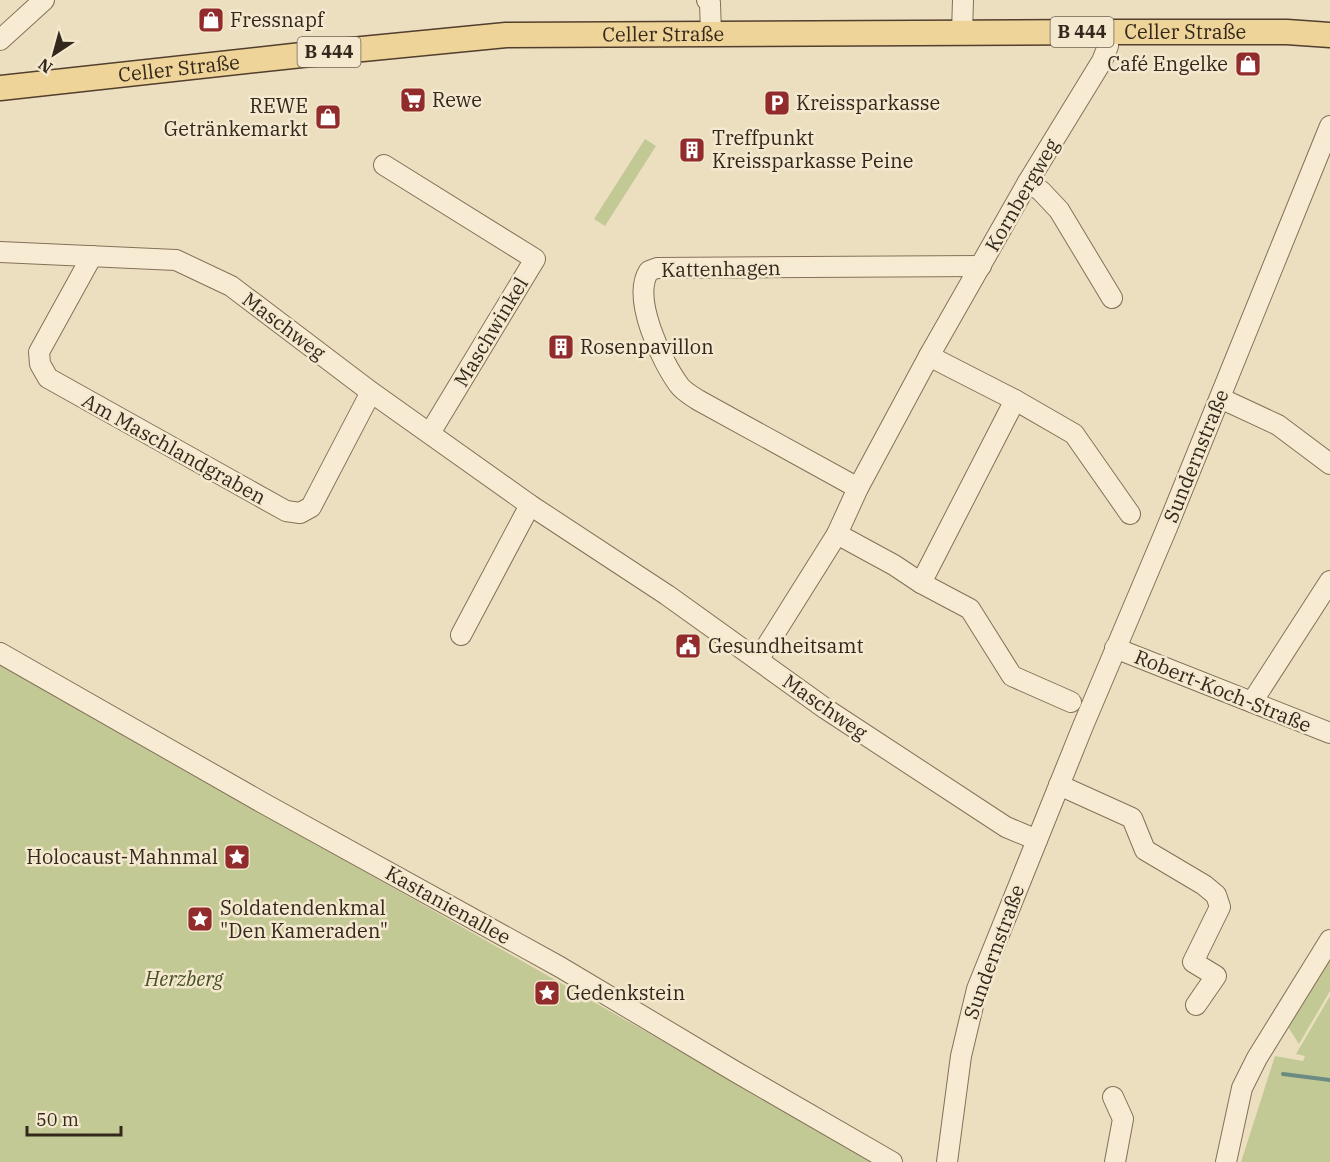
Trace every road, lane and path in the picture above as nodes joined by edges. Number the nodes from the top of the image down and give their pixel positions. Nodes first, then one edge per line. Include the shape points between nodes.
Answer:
1 (44, 0) edge
2 (707, 0) edge
3 (963, 0) edge
4 (1107, 32) junction
5 (962, 33) junction
6 (711, 34) junction
7 (1327, 39) edge
8 (0, 40) edge
9 (0, 88) edge
10 (1330, 126) edge
11 (384, 165) dead end
12 (1028, 182) junction
13 (0, 252) edge
14 (92, 256) junction
15 (981, 266) junction
16 (1112, 298) dead end
17 (929, 356) junction
18 (371, 392) junction
19 (1220, 398) junction
20 (1015, 400) junction
21 (430, 433) junction
22 (1330, 465) edge
23 (858, 488) junction
24 (530, 505) junction
25 (1130, 514) dead end
26 (837, 534) junction
27 (1330, 581) edge
28 (921, 583) junction
29 (461, 635) dead end
30 (1116, 648) junction
31 (0, 653) edge
32 (758, 660) junction
33 (1071, 702) dead end
34 (1252, 702) junction
35 (1330, 733) edge
36 (1059, 784) junction
37 (1037, 840) junction
38 (1330, 940) edge
39 (1196, 1005) dead end
40 (1113, 1096) dead end
41 (892, 1162) edge
42 (947, 1162) edge
43 (1115, 1162) edge
44 (1226, 1162) edge

1 - 8 street
2 - 6 street
3 - 5 street
4 - 5 main road, Celler Straße / B 444
4 - 7 main road, Celler Straße / B 444
4 - 12 street, Kornbergweg via 1108,46 1102,61
5 - 6 main road, Celler Straße / B 444
6 - 9 main road, Celler Straße / B 444 via 506,35
10 - 19 street, Sundernstraße
11 - 21 street, Maschwinkel via 535,259
12 - 15 street, Kornbergweg
12 - 16 street via 1059,210
13 - 14 street, Maschweg
14 - 18 street, Maschweg via 176,260 231,286
14 - 18 street, Am Maschlandgraben via 39,352 48,378 286,511 300,513 311,507
15 - 17 street, Kornbergweg
15 - 23 street, Kattenhagen via 657,268 645,276 643,302 649,328 680,387
17 - 20 street
17 - 23 street, Kornbergweg
18 - 21 street, Maschweg
19 - 22 street via 1278,425
19 - 30 street, Sundernstraße
20 - 25 street via 1074,434
20 - 28 street
21 - 24 street, Maschweg
23 - 26 street, Kornbergweg
24 - 29 street
24 - 32 street, Maschweg
26 - 28 street
26 - 32 street, Kornbergweg
27 - 34 street
28 - 33 street via 970,609 1012,676
30 - 34 street, Robert-Koch-Straße
30 - 36 street, Sundernstraße
31 - 41 street, Kastanienallee via 560,967
32 - 37 street, Maschweg via 996,821
34 - 35 street, Robert-Koch-Straße
36 - 37 street, Sundernstraße
36 - 39 street via 1132,818 1145,850 1216,895 1220,908 1193,962 1216,976
37 - 42 street, Sundernstraße via 970,1012
38 - 44 street via 1242,1088
40 - 43 street via 1123,1119

